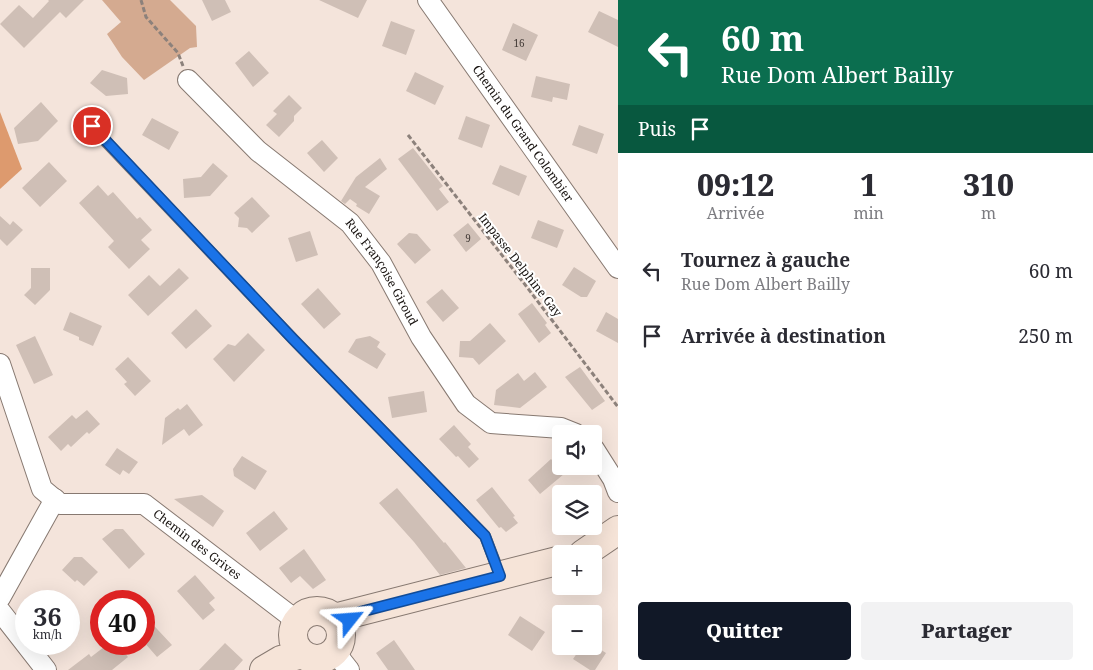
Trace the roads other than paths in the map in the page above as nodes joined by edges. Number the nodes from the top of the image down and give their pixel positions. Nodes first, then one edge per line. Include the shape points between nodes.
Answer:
1 (428, 0) edge
2 (188, 80) road end
3 (92, 126) dead end
4 (618, 268) edge
5 (0, 364) edge
6 (552, 427) edge
7 (602, 462) edge
8 (618, 492) edge
9 (55, 499) junction
10 (618, 530) edge
11 (596, 545) edge
12 (552, 562) edge
13 (500, 576) junction
14 (0, 598) edge
15 (0, 611) edge
16 (343, 636) edge
17 (288, 650) edge
18 (46, 670) edge

1 - 4 street, Chemin du Grand Colombier
2 - 6 street, Rue Françoise Giroud via 258,150 350,223 381,263 421,337 466,404 491,423
3 - 13 lane via 485,536
5 - 9 street via 42,489
7 - 8 street
9 - 14 street
9 - 17 street, Chemin des Grives via 60,504 144,504
10 - 11 street
12 - 13 street
13 - 16 street
15 - 18 street
16 - 17 street via 322,658
16 - 17 street via 322,611 315,610 308,612

